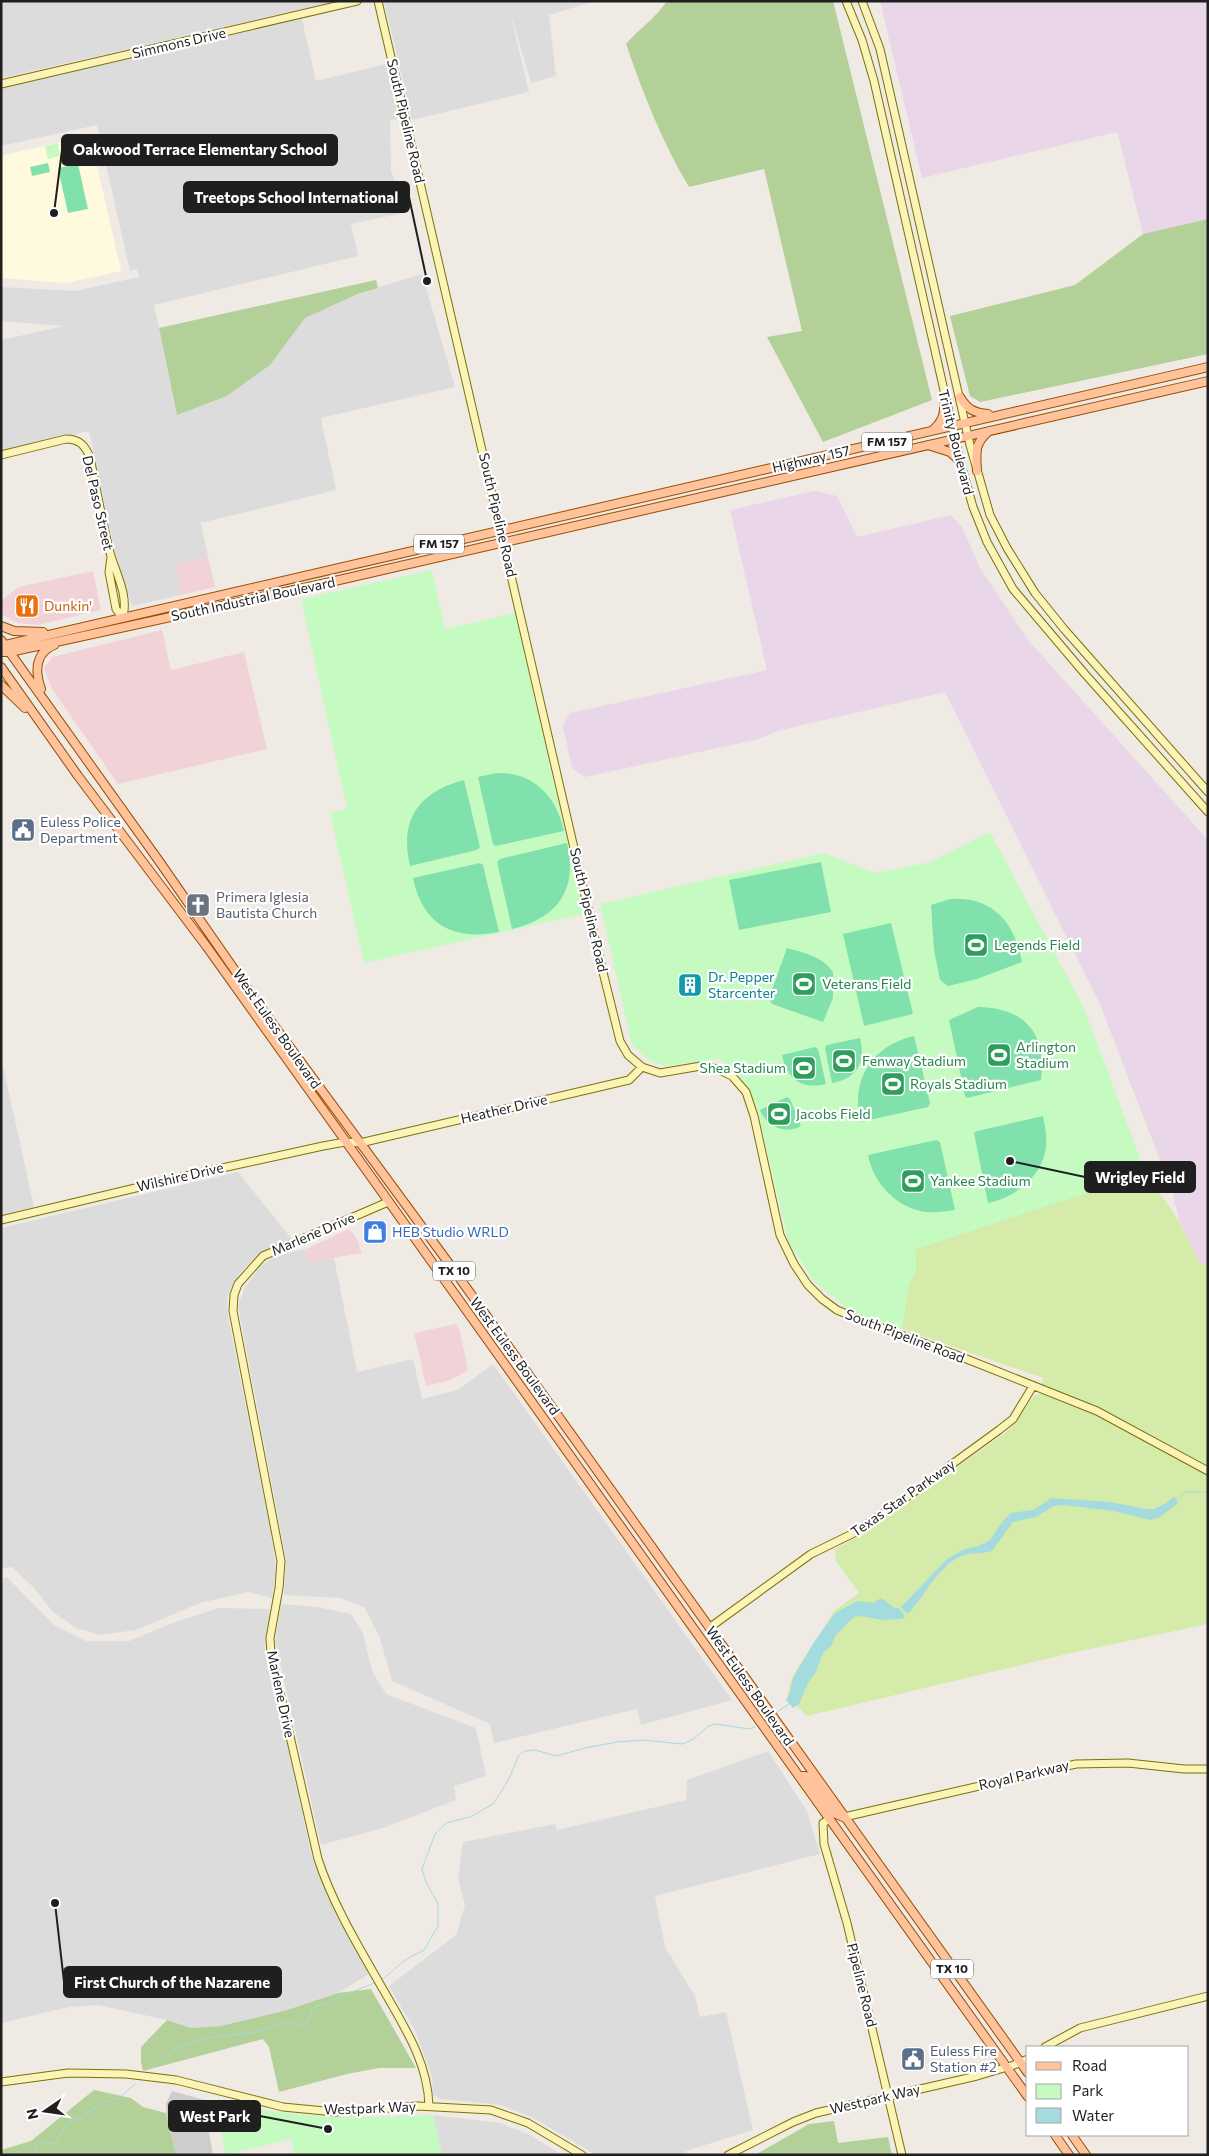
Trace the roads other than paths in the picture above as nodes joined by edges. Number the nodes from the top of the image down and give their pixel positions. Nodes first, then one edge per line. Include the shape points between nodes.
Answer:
1 (357, 1) edge
2 (378, 1) edge
3 (846, 1) edge
4 (862, 1) edge
5 (1, 84) edge
6 (938, 309) junction
7 (926, 312) junction
8 (1208, 367) edge
9 (1156, 380) junction
10 (1208, 380) edge
11 (1158, 392) junction
12 (945, 397) junction
13 (960, 397) junction
14 (995, 415) junction
15 (966, 422) junction
16 (952, 425) junction
17 (991, 429) junction
18 (932, 432) junction
19 (968, 434) junction
20 (955, 438) junction
21 (926, 445) junction
22 (1, 455) edge
23 (960, 461) junction
24 (977, 471) junction
25 (502, 529) junction
26 (504, 541) junction
27 (230, 592) junction
28 (233, 603) junction
29 (123, 616) junction
30 (1, 626) edge
31 (126, 627) junction
32 (60, 632) junction
33 (66, 639) junction
34 (2, 645) edge
35 (1082, 650) junction
36 (10, 652) junction
37 (1071, 658) junction
38 (1, 667) edge
39 (1, 685) edge
40 (42, 696) junction
41 (37, 719) junction
42 (82, 751) junction
43 (68, 762) junction
44 (1197, 780) junction
45 (1188, 789) junction
46 (1208, 792) edge
47 (1208, 812) edge
48 (110, 817) junction
49 (128, 819) junction
50 (642, 1067) junction
51 (345, 1142) junction
52 (360, 1143) junction
53 (388, 1202) junction
54 (1, 1220) edge
55 (1033, 1386) junction
56 (1208, 1471) edge
57 (709, 1628) junction
58 (698, 1636) junction
59 (1208, 1769) edge
60 (799, 1776) junction
61 (844, 1817) junction
62 (830, 1820) junction
63 (885, 1874) junction
64 (930, 1938) junction
65 (918, 1942) junction
66 (1208, 1996) edge
67 (1047, 2046) edge
68 (1024, 2061) edge
69 (1007, 2068) junction
70 (1, 2082) edge
71 (1026, 2094) edge
72 (888, 2097) junction
73 (429, 2106) junction
74 (1056, 2136) edge
75 (1073, 2136) edge
76 (582, 2155) edge
77 (728, 2155) edge
78 (902, 2155) edge
79 (1069, 2155) edge
80 (1086, 2155) edge

1 - 5 street, Simmons Drive
2 - 25 street, South Pipeline Road
3 - 7 street, Trinity Boulevard via 874,81
4 - 6 street, Trinity Boulevard via 880,50
6 - 7 street
6 - 13 street, Trinity Boulevard
7 - 12 street, Trinity Boulevard
8 - 9 main road, Highway 157 / FM 157
9 - 11 main road
9 - 14 main road, Highway 157 / FM 157
10 - 11 main road, Highway 157 / FM 157
11 - 17 main road, Highway 157 / FM 157
12 - 16 street, Trinity Boulevard
12 - 18 main road via 941,423
13 - 14 main road via 969,409
13 - 15 street, Trinity Boulevard
14 - 15 main road, Highway 157 / FM 157
15 - 16 main road, Highway 157 / FM 157
15 - 19 street, Trinity Boulevard
16 - 18 main road, Highway 157 / FM 157
16 - 20 street, Trinity Boulevard
17 - 19 main road, Highway 157 / FM 157
17 - 24 main road via 976,448
18 - 25 main road, Highway 157 / FM 157
19 - 20 main road, Highway 157 / FM 157
19 - 24 street, Trinity Boulevard
20 - 21 main road, Highway 157 / FM 157
20 - 23 street, Trinity Boulevard
21 - 23 main road via 950,452
21 - 26 main road, Highway 157 / FM 157
22 - 29 street, Del Paso Street via 66,438 82,443 90,457 111,557 109,572 116,609
23 - 37 street, Trinity Boulevard via 973,507 995,559 1013,589
24 - 35 street, Trinity Boulevard via 990,515 1006,548 1026,581
25 - 26 street, South Pipeline Road
25 - 27 main road, South Industrial Boulevard / FM 157
26 - 28 main road, South Industrial Boulevard / FM 157
26 - 50 street, South Pipeline Road via 620,1041 628,1055
27 - 28 main road
27 - 29 main road, South Industrial Boulevard / FM 157
28 - 31 main road, South Industrial Boulevard / FM 157
29 - 31 street, Del Paso Street
29 - 32 main road, South Industrial Boulevard / FM 157
30 - 32 main road via 14,630
31 - 33 main road, South Industrial Boulevard / FM 157
32 - 34 main road, South Industrial Boulevard / FM 157
33 - 36 main road, South Industrial Boulevard / FM 157
33 - 40 main road via 40,655 36,670
34 - 36 main road, West Euless Boulevard / TX 10
35 - 37 street
35 - 44 street, Trinity Boulevard
36 - 40 main road, West Euless Boulevard / TX 10
37 - 45 street, Trinity Boulevard
38 - 41 main road, West Euless Boulevard / TX 10
39 - 41 main road
40 - 42 main road, West Euless Boulevard / TX 10
41 - 43 main road, West Euless Boulevard / TX 10
42 - 43 main road
42 - 49 main road, West Euless Boulevard / TX 10
43 - 48 main road, West Euless Boulevard / TX 10
44 - 45 street
44 - 46 street, Trinity Boulevard
45 - 47 street, Trinity Boulevard
48 - 49 main road via 122,823
48 - 51 main road, West Euless Boulevard / TX 10
49 - 52 main road, West Euless Boulevard / TX 10
50 - 52 street, Heather Drive via 629,1080
50 - 55 street, South Pipeline Road via 660,1073 709,1067 726,1073 743,1088 754,1116 780,1235 794,1264 822,1299 837,1310 868,1323
51 - 52 street, Wilshire Drive
51 - 53 main road, West Euless Boulevard / TX 10
51 - 54 street, Wilshire Drive
52 - 57 main road, West Euless Boulevard / TX 10
53 - 58 main road, West Euless Boulevard / TX 10
53 - 73 street, Marlene Drive via 263,1256 238,1284 232,1302 280,1553 271,1653 318,1858 330,1890 418,2053 429,2089
55 - 56 street, South Pipeline Road via 1097,1411
55 - 57 street, Texas Star Parkway via 1013,1419 999,1430 912,1494 854,1533 812,1554
57 - 58 main road
57 - 61 main road, West Euless Boulevard / TX 10
58 - 60 main road, West Euless Boulevard / TX 10
59 - 61 street, Royal Parkway via 1128,1763 1076,1764
60 - 61 main road via 806,1776 832,1812
60 - 62 main road, West Euless Boulevard / TX 10
61 - 63 main road, West Euless Boulevard / TX 10
62 - 63 main road via 841,1822 877,1870
62 - 65 main road, West Euless Boulevard / TX 10
62 - 72 street, Pipeline Road via 823,1823 824,1844 847,1923
63 - 64 main road, West Euless Boulevard / TX 10
64 - 65 main road
64 - 68 main road, West Euless Boulevard / TX 10
65 - 69 main road, West Euless Boulevard / TX 10
66 - 67 street via 1080,2028
68 - 69 street, Westpark Way
69 - 71 main road, West Euless Boulevard / TX 10
69 - 72 street, Westpark Way
70 - 73 street, Westpark Way via 68,2073 137,2075 197,2085 283,2107 335,2112
72 - 77 street, Westpark Way via 816,2113
72 - 78 street, Pipeline Road
73 - 76 street, Westpark Way via 504,2113 528,2123
74 - 79 main road
75 - 80 main road

